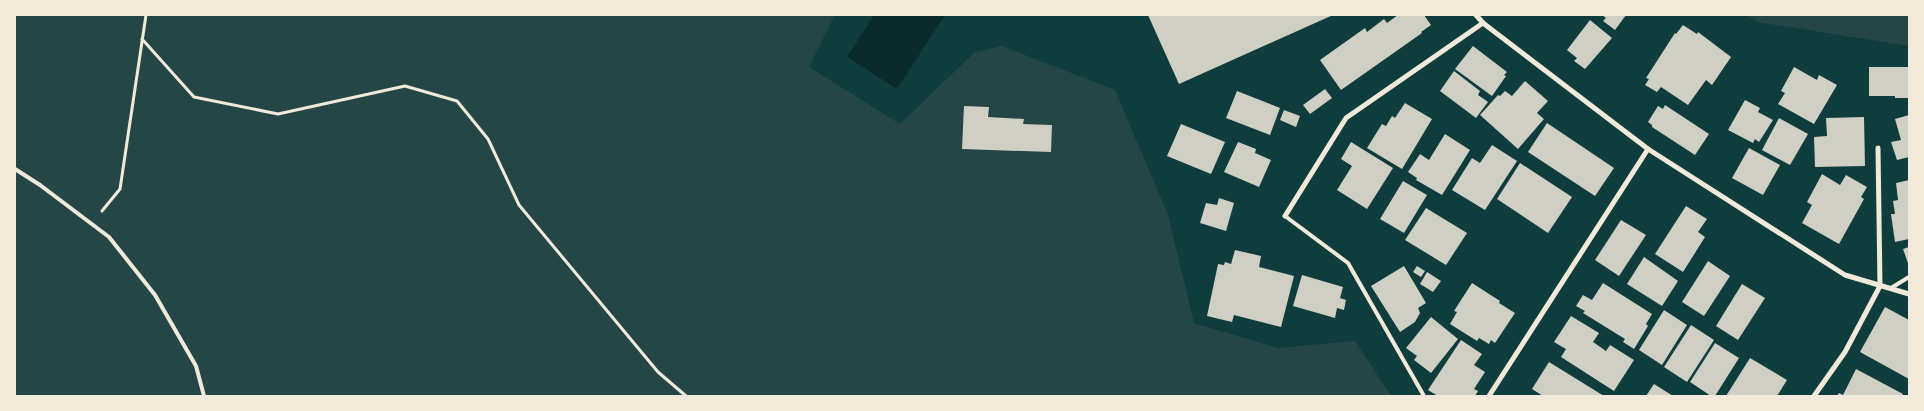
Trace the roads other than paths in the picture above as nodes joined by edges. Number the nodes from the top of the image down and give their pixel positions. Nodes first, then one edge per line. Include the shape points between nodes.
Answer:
1 (1476, 15) edge
2 (1483, 24) junction
3 (1878, 148) dead end
4 (1648, 150) junction
5 (15, 169) edge
6 (1285, 216) joint
7 (1909, 277) edge
8 (1880, 286) junction
9 (1891, 288) junction
10 (1909, 294) edge
11 (204, 396) edge
12 (1424, 396) edge
13 (1489, 396) edge
14 (1814, 396) edge

1 - 2 street
2 - 4 street
2 - 6 street via 1346,118
3 - 8 street
4 - 8 street via 1845,275
4 - 13 street
5 - 11 lane via 109,237 155,295 196,366
6 - 12 lane via 1348,263
7 - 9 lane
8 - 9 street
8 - 14 street via 1845,352
9 - 10 street

